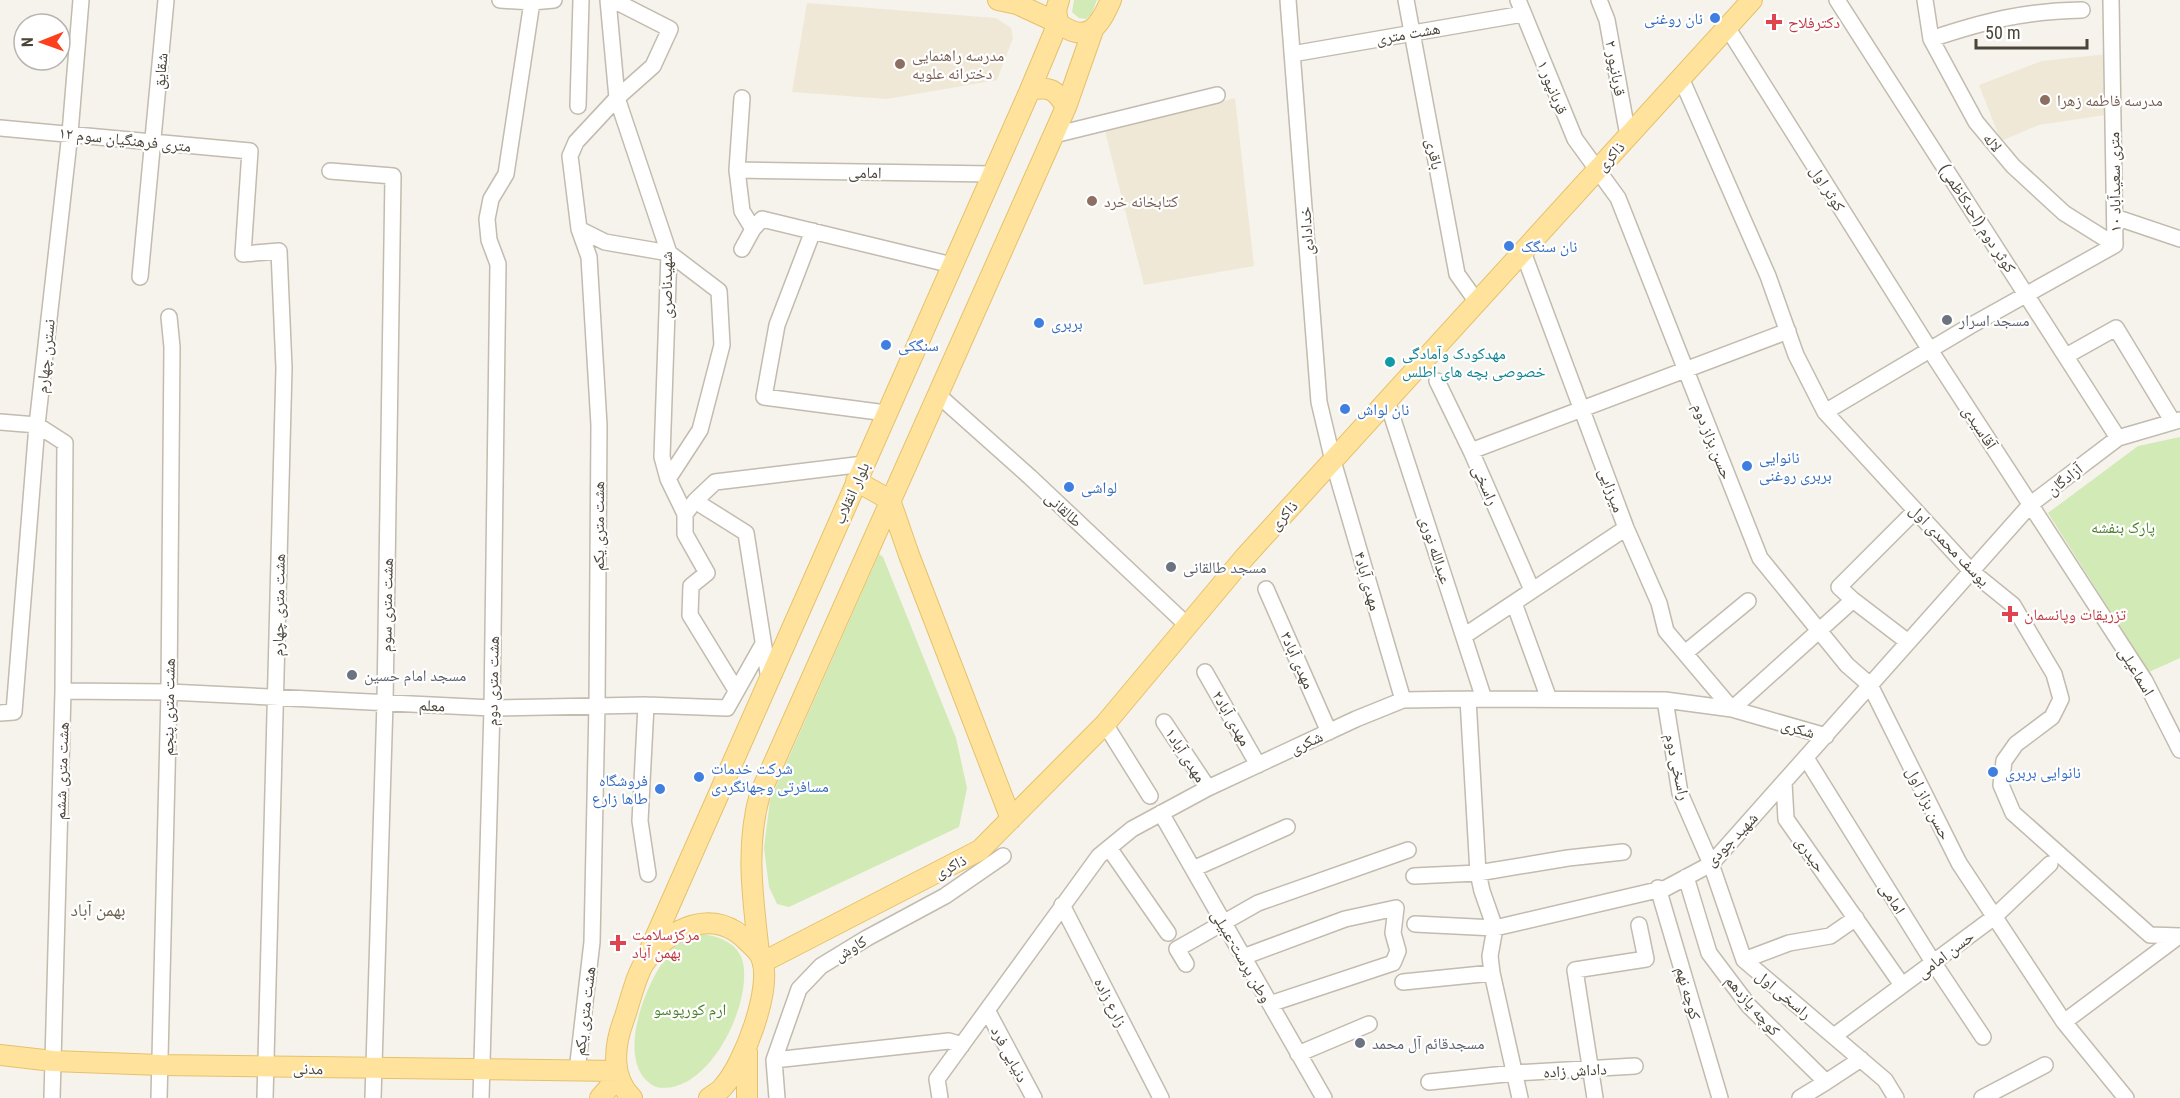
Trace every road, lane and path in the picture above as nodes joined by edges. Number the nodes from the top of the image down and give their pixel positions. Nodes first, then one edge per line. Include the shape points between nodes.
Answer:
1 (81, 0) edge
2 (166, 0) edge
3 (500, 0) edge
4 (554, 0) edge
5 (581, 0) edge
6 (608, 0) edge
7 (613, 0) edge
8 (998, 0) edge
9 (1059, 0) edge
10 (1111, 0) edge
11 (1288, 0) edge
12 (1406, 0) edge
13 (1599, 0) edge
14 (1752, 0) edge
15 (1837, 0) edge
16 (1925, 0) edge
17 (2111, 0) edge
18 (532, 2) junction
19 (1521, 7) edge
20 (2082, 10) dead end
21 (1058, 23) junction
22 (1727, 27) junction
23 (1093, 30) junction
24 (1412, 32) junction
25 (1931, 39) junction
26 (1292, 54) junction
27 (1681, 78) junction
28 (1030, 90) junction
29 (1217, 95) dead end
30 (617, 98) junction
31 (742, 98) dead end
32 (578, 106) dead end
33 (1066, 107) junction
34 (0, 128) edge
35 (70, 133) junction
36 (1054, 135) junction
37 (1628, 136) junction
38 (153, 142) junction
39 (250, 151) joint
40 (737, 170) junction
41 (1598, 170) junction
42 (330, 171) dead end
43 (993, 174) junction
44 (2115, 217) junction
45 (579, 229) junction
46 (753, 229) junction
47 (813, 231) junction
48 (2180, 239) edge
49 (2115, 245) junction
50 (742, 249) dead end
51 (1523, 252) junction
52 (669, 253) junction
53 (952, 265) junction
54 (140, 277) dead end
55 (2027, 294) junction
56 (1477, 302) junction
57 (169, 317) dead end
58 (1788, 331) junction
59 (1930, 350) junction
60 (2066, 356) junction
61 (1684, 370) junction
62 (1437, 381) dead end
63 (937, 394) junction
64 (1387, 401) junction
65 (1582, 409) junction
66 (1826, 412) junction
67 (886, 413) junction
68 (2176, 421) edge
69 (0, 422) edge
70 (37, 425) junction
71 (2118, 438) junction
72 (1471, 451) junction
73 (1333, 461) junction
74 (860, 473) junction
75 (668, 479) junction
76 (890, 500) junction
77 (695, 501) junction
78 (2031, 504) junction
79 (1915, 511) junction
80 (685, 514) junction
81 (1626, 528) junction
82 (1971, 571) junction
83 (1266, 589) dead end
84 (1532, 591) junction
85 (1853, 600) junction
86 (1748, 601) dead end
87 (1514, 603) junction
88 (1188, 626) junction
89 (1819, 631) junction
90 (1464, 636) junction
91 (1908, 642) junction
92 (763, 644) junction
93 (1685, 653) junction
94 (1205, 672) dead end
95 (769, 679) junction
96 (1870, 686) junction
97 (736, 690) junction
98 (63, 691) junction
99 (169, 692) junction
100 (276, 697) junction
101 (1468, 699) junction
102 (1484, 699) junction
103 (1550, 699) junction
104 (1403, 700) junction
105 (1665, 700) junction
106 (385, 702) junction
107 (597, 705) junction
108 (646, 705) junction
109 (492, 708) junction
110 (1732, 709) junction
111 (7, 713) edge
112 (1164, 722) dead end
113 (1105, 724) junction
114 (1329, 732) junction
115 (1826, 736) junction
116 (2180, 750) edge
117 (1806, 758) junction
118 (1258, 765) junction
119 (1784, 783) junction
120 (1208, 788) junction
121 (1150, 796) dead end
122 (1161, 813) junction
123 (1011, 819) junction
124 (1287, 827) dead end
125 (1109, 848) junction
126 (1408, 850) dead end
127 (1623, 852) dead end
128 (1003, 856) dead end
129 (1711, 864) junction
130 (2050, 864) dead end
131 (1192, 869) junction
132 (1478, 873) junction
133 (648, 874) dead end
134 (1414, 876) dead end
135 (1686, 877) junction
136 (1658, 888) junction
137 (1062, 905) junction
138 (1856, 918) junction
139 (1993, 918) junction
140 (1223, 923) junction
141 (1415, 924) dead end
142 (1639, 925) dead end
143 (1495, 928) junction
144 (1168, 933) dead end
145 (2180, 936) edge
146 (761, 957) junction
147 (1243, 957) junction
148 (1744, 960) junction
149 (1933, 962) junction
150 (644, 963) junction
151 (1186, 964) dead end
152 (1492, 973) junction
153 (1403, 982) dead end
154 (1902, 985) junction
155 (1270, 1004) junction
156 (987, 1010) junction
157 (2064, 1022) junction
158 (1369, 1024) dead end
159 (1834, 1036) junction
160 (1983, 1037) dead end
161 (962, 1045) junction
162 (747, 1051) junction
163 (1298, 1054) junction
164 (0, 1055) edge
165 (1861, 1059) junction
166 (774, 1060) junction
167 (53, 1061) junction
168 (159, 1065) junction
169 (2045, 1065) dead end
170 (1635, 1066) dead end
171 (265, 1067) junction
172 (374, 1069) junction
173 (1591, 1069) junction
174 (482, 1070) junction
175 (577, 1071) junction
176 (618, 1073) junction
177 (1515, 1073) junction
178 (1430, 1082) dead end
179 (1826, 1082) junction
180 (52, 1098) edge
181 (159, 1098) edge
182 (265, 1098) edge
183 (373, 1098) edge
184 (481, 1098) edge
185 (600, 1098) edge
186 (633, 1098) edge
187 (709, 1098) edge
188 (747, 1098) edge
189 (777, 1098) edge
190 (940, 1098) edge
191 (1034, 1098) edge
192 (1161, 1098) edge
193 (1324, 1098) edge
194 (1520, 1098) edge
195 (1596, 1098) edge
196 (1720, 1098) edge
197 (1800, 1098) edge
198 (1896, 1098) edge
199 (1982, 1098) edge
200 (2127, 1098) edge

1 - 35 street, نسترن چهارم
2 - 38 street, شقایق
3 - 18 street
4 - 18 street
5 - 32 street
6 - 30 street
7 - 30 street, هشت متری یکم via 670,29 653,66
8 - 21 main road via 1017,4
9 - 21 main road
10 - 23 main road
11 - 26 street, خدادادی
12 - 24 street, باقری
13 - 37 street, قربانپور ۲ via 1607,20
14 - 22 main road, ذاکری
15 - 55 street, کوثر دوم (احدکاظمی)
16 - 25 street, لاله
17 - 44 street, ۱۰ متری سعیدآباد
18 - 109 street, هشت متری دوم via 506,174 491,199 486,219 498,264
19 - 24 street, هشت متری
19 - 41 street, قربانپور ۱ via 1575,139
20 - 25 street via 2007,16
21 - 23 main road via 1078,33
21 - 28 main road, بلوار انقلاب
22 - 27 main road, ذاکری
22 - 59 street, کوثر اول
23 - 33 main road
24 - 26 street, هشت متری
24 - 56 street, باقری via 1458,274
25 - 49 street, لاله via 1976,122 2013,166 2064,213
26 - 73 street, خدادادی via 1319,402
27 - 37 main road, ذاکری
27 - 58 street, یوسف محمدی اول via 1768,276
28 - 33 main road via 1044,88 1058,94
28 - 43 main road, بلوار انقلاب
29 - 36 street
30 - 45 street, هشت متری یکم via 576,142 570,156
30 - 52 street, شهید‌ناصری
31 - 40 street
33 - 36 main road
34 - 35 street, ۱۲ متری فرهنگیان سوم
35 - 38 street, ۱۲ متری فرهنگیان سوم
35 - 70 street, نسترن چهارم
36 - 63 main road
37 - 41 main road, ذاکری
38 - 39 street, ۱۲ متری فرهنگیان سوم
38 - 54 street, شقایق
39 - 100 street, هشت متری چهارم via 243,254 279,251 284,368
40 - 43 street, امامی
40 - 46 street via 742,211
41 - 51 main road, ذاکری
41 - 61 street, حسن بزاز دوم via 1618,198
42 - 106 street, هشت متری سوم via 393,176
43 - 53 main road, بلوار انقلاب
44 - 48 street
44 - 49 street, ۱۰ متری سعیدآباد
45 - 52 street via 605,242
45 - 107 street, هشت متری یکم via 589,257 599,425
46 - 47 street via 762,219
46 - 50 street
47 - 53 street
47 - 67 street via 777,325 764,396
49 - 55 street, ۱۰ متری سعیدآباد
51 - 56 main road, ذاکری
51 - 65 street, میرزایی
52 - 75 street, شهید‌ناصری via 662,457
52 - 75 street via 719,291 722,345 700,430
53 - 67 main road, بلوار انقلاب
55 - 59 street, ۱۰ متری سعیدآباد
55 - 60 street, کوثر دوم (احدکاظمی)
56 - 64 main road, ذاکری
57 - 99 street, هشت متری پنجم
58 - 61 street
58 - 66 street, یوسف محمدی اول
59 - 66 street, ۱۰ متری سعیدآباد
59 - 78 street, آقاسیدی
60 - 68 street via 2116,328
60 - 71 street, کوثر دوم (احدکاظمی)
61 - 65 street
61 - 89 street, حسن بزاز دوم via 1760,558
62 - 72 street, راسخی
63 - 76 main road
63 - 88 street, طالقانی
64 - 73 main road, ذاکری
64 - 90 street, عبدالله نوری
65 - 72 street
65 - 81 street, میرزایی
66 - 79 street, یوسف محمدی اول
67 - 74 main road, بلوار انقلاب
68 - 71 street, آزادگان
69 - 70 street
70 - 98 street, هشت متری ششم via 65,443
70 - 111 street, نسترن چهارم
71 - 78 street, آزادگان
72 - 84 street, راسخی
73 - 88 main road, ذاکری
73 - 104 street, مهدی آباد۴
74 - 76 main road
74 - 77 street via 715,482
74 - 95 main road, بلوار انقلاب
75 - 80 street, شهید‌ناصری
76 - 123 main road
76 - 146 main road via 760,794 751,840 752,889
77 - 80 street
77 - 92 street via 746,533
78 - 82 street, آزادگان
78 - 116 street, اسماعیلی via 2145,681
79 - 82 street, یوسف محمدی اول
79 - 85 street via 1839,587
80 - 97 street, شهید‌ناصری via 685,534 707,573 692,586 690,615
81 - 84 street
81 - 93 street, میرزایی via 1659,603 1666,631
82 - 91 street, شهید جودی
82 - 145 street, یوسف محمدی اول via 2013,605 2054,674 2061,699 2052,717 2016,744 2004,761 2001,785 2013,813 2150,935
83 - 114 street, مهدی آباد۳
84 - 87 street
85 - 89 street
85 - 91 street
86 - 93 street
87 - 90 street
87 - 103 street
88 - 113 main road, ذاکری
89 - 96 street, حسن بزاز دوم via 1847,666
89 - 110 street
90 - 102 street, عبدالله نوری
91 - 96 street, شهید جودی
92 - 95 street
92 - 97 street, معلم
93 - 110 street, میرزایی
94 - 118 street, مهدی آباد۲
95 - 150 main road, بلوار انقلاب
96 - 115 street, شهید جودی
96 - 139 street, حسن بزاز اول via 1959,864
97 - 108 street, معلم via 727,708
98 - 99 street, معلم
98 - 167 street, هشت متری ششم
99 - 100 street, معلم
99 - 168 street, هشت متری پنجم
100 - 106 street, معلم
100 - 171 street, هشت متری چهارم
101 - 102 street, شکری
101 - 104 street, شکری
101 - 132 street
102 - 103 street, شکری
103 - 105 street, شکری
104 - 114 street, شکری
105 - 110 street, شکری
105 - 129 street, راسخی دوم via 1680,793
106 - 109 street, معلم
106 - 172 street, هشت متری سوم
107 - 108 street, معلم
107 - 109 street, معلم
107 - 175 street, هشت متری یکم via 592,942
108 - 133 street via 639,820
109 - 174 street, هشت متری دوم
110 - 115 street, شکری
112 - 120 street, مهدی آباد۱
113 - 121 street
113 - 123 main road, ذاکری
114 - 118 street, شکری
115 - 117 street, شهید جودی
117 - 119 street, شهید جودی
117 - 149 street, امامی
118 - 120 street, شکری
119 - 129 street, شهید جودی
119 - 138 street, حیدری via 1786,819
120 - 122 street, شکری
122 - 125 street, شکری
122 - 131 street, وطن پرست-عبیلی
123 - 146 main road, ذاکری via 980,850
124 - 131 street
125 - 137 street, شکری
125 - 144 street
126 - 140 street via 1258,903
127 - 132 street
128 - 166 street, کاوش via 945,896 821,966 799,989
129 - 135 street, شهید جودی
129 - 148 street, راسخی اول
130 - 139 street, حسن امامی
131 - 140 street, وطن پرست-عبیلی
132 - 134 street
132 - 143 street
135 - 136 street, شهید جودی
135 - 179 street, کوچه یازدهم via 1709,953 1749,1006
136 - 143 street, شهید جودی
136 - 196 street, کوچه نهم
137 - 156 street, شکری
137 - 192 street, زارع زاده
138 - 148 street via 1830,936 1789,943
138 - 154 street, حیدری
139 - 149 street, حسن امامی
139 - 157 street, حسن بزاز اول
140 - 147 street, وطن پرست-عبیلی
140 - 151 street via 1177,949
141 - 143 street, شهید جودی
142 - 173 street via 1646,959 1575,970
143 - 152 street via 1490,956
145 - 157 street
146 - 150 main road via 741,934 708,922 689,926 667,939
146 - 162 main road via 762,989
147 - 155 street, وطن پرست-عبیلی
147 - 155 street via 1345,920 1396,908 1393,933 1398,951 1394,963
148 - 159 street, راسخی اول
149 - 154 street, حسن امامی
149 - 160 street, امامی
150 - 176 main road, بلوار انقلاب via 617,1044
152 - 153 street
152 - 177 street
154 - 159 street, حسن امامی
155 - 163 street, وطن پرست-عبیلی
156 - 161 street, شکری
156 - 191 street, دنیایی فرد
157 - 200 street, حسن بزاز اول
158 - 163 street
159 - 165 street, راسخی اول
161 - 166 street via 950,1041
161 - 190 street, شکری via 937,1079
162 - 187 main road via 723,1087
162 - 188 main road
163 - 193 street, وطن پرست-عبیلی
164 - 167 main road, مدنی
165 - 179 street
165 - 198 street, راسخی اول via 1885,1080
166 - 189 street, کاوش
167 - 168 main road, مدنی
167 - 180 street, هشت متری ششم
168 - 171 main road, مدنی
168 - 181 street, هشت متری پنجم
169 - 199 street
170 - 173 street, داداش زاده
171 - 172 main road, مدنی
171 - 182 street, هشت متری چهارم
172 - 174 main road, مدنی
172 - 183 street, هشت متری سوم
173 - 177 street, داداش زاده
173 - 195 street
174 - 175 main road, مدنی
174 - 184 street, هشت متری دوم
175 - 176 main road, مدنی
176 - 185 main road
176 - 186 main road
177 - 178 street, داداش زاده
177 - 194 street
179 - 197 street

